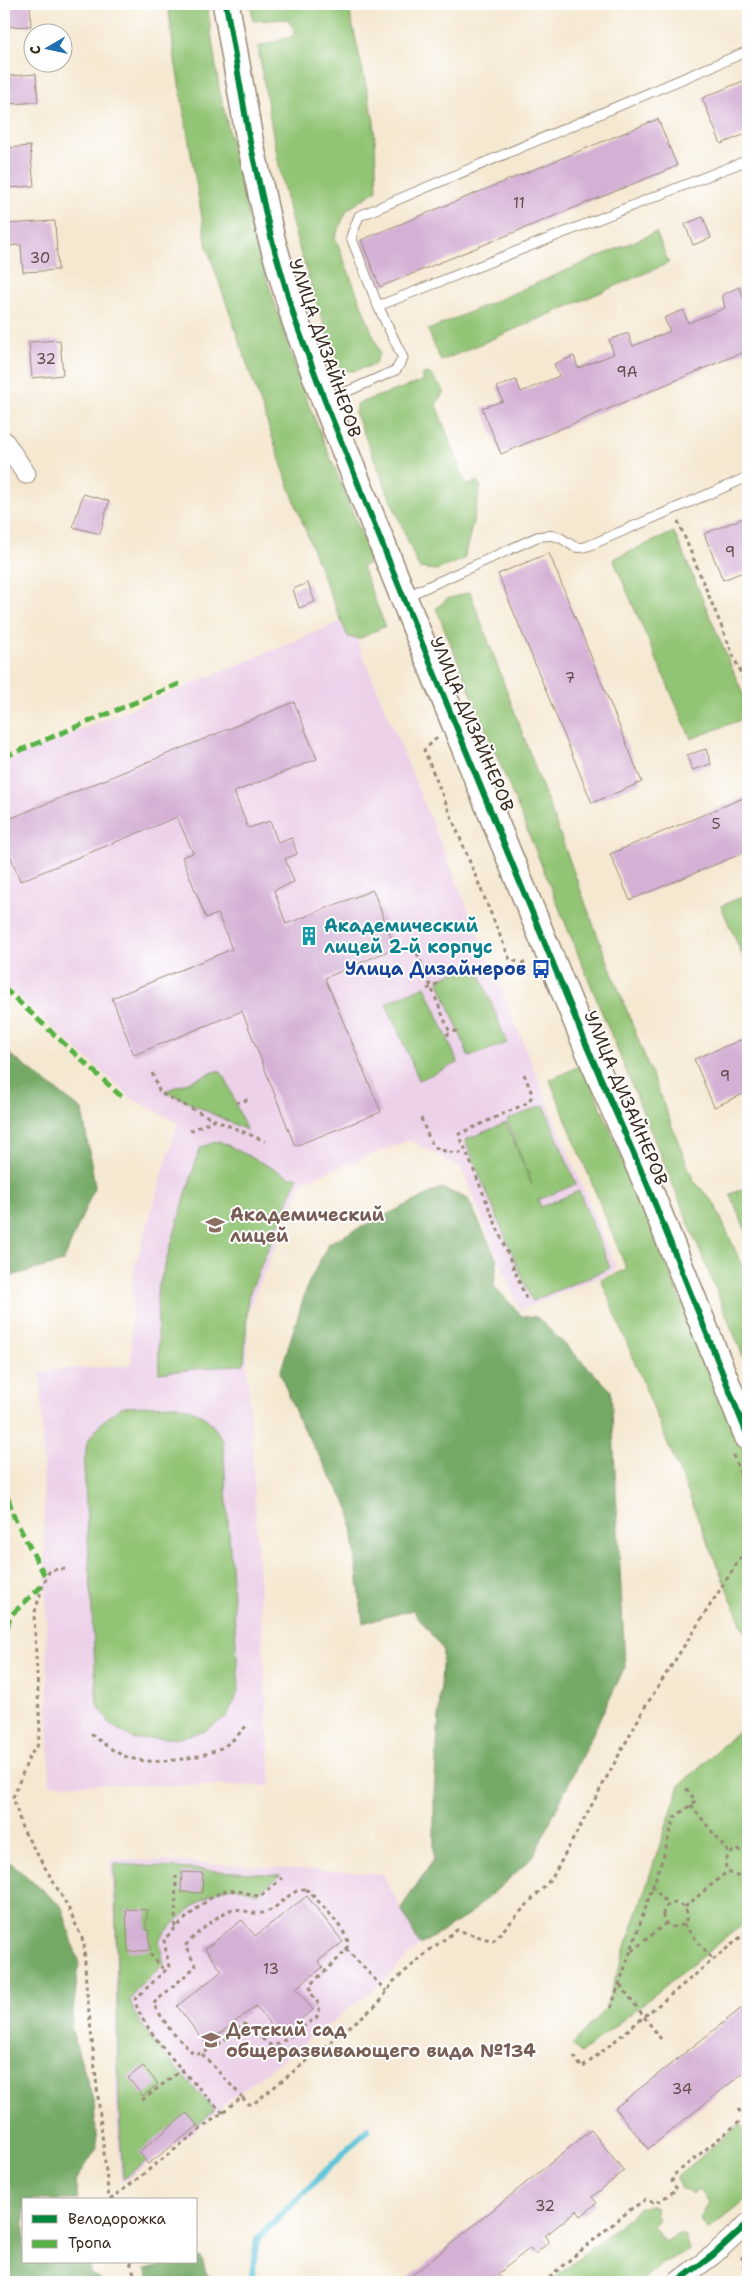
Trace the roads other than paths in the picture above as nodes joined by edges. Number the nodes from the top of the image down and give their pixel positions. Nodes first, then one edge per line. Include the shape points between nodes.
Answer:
1 (226, 4) edge
2 (748, 51) edge
3 (748, 160) edge
4 (378, 306) junction
5 (325, 401) junction
6 (4, 440) edge
7 (26, 474) dead end
8 (748, 477) edge
9 (404, 597) junction
10 (748, 1437) edge
11 (748, 2223) edge
12 (677, 2282) edge

1 - 5 street, УЛИЦА ДИЗАЙНЕРОВ via 250,142 271,237 295,320
2 - 4 lane via 359,216 351,237
3 - 4 lane
4 - 5 lane via 403,358 396,370
5 - 9 street, УЛИЦА ДИЗАЙНЕРОВ
6 - 7 street
8 - 9 lane via 579,549 560,537 537,537
9 - 10 street, УЛИЦА ДИЗАЙНЕРОВ
11 - 12 street

